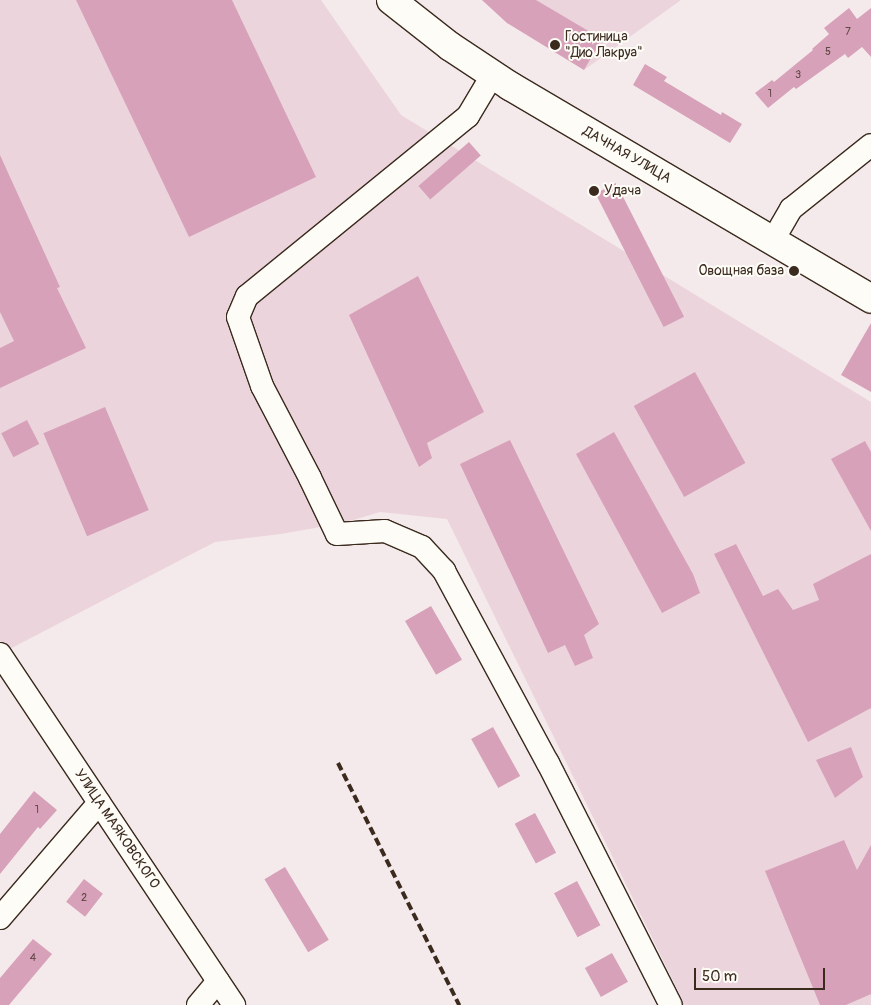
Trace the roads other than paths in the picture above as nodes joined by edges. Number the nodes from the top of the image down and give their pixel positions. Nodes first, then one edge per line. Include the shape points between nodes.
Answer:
1 (391, 0) edge
2 (416, 0) edge
3 (497, 68) junction
4 (871, 144) edge
5 (777, 234) junction
6 (871, 282) edge
7 (871, 298) edge
8 (0, 654) edge
9 (99, 803) junction
10 (0, 918) edge
11 (218, 981) junction
12 (198, 1005) edge
13 (234, 1005) edge
14 (671, 1005) edge

1 - 3 main road, ДАЧНАЯ УЛИЦА via 428,30
2 - 3 main road, ДАЧНАЯ УЛИЦА via 468,40
3 - 5 main road, ДАЧНАЯ УЛИЦА
3 - 14 street via 468,116 247,296 238,317 262,386 337,534 385,531 422,547 444,571 548,763
4 - 5 street via 791,209
5 - 6 main road, ДАЧНАЯ УЛИЦА
5 - 7 main road, ДАЧНАЯ УЛИЦА
8 - 9 street, УЛИЦА МАЯКОВСКОГО
9 - 10 street
9 - 11 street, УЛИЦА МАЯКОВСКОГО
11 - 12 street
11 - 13 street, УЛИЦА МАЯКОВСКОГО

